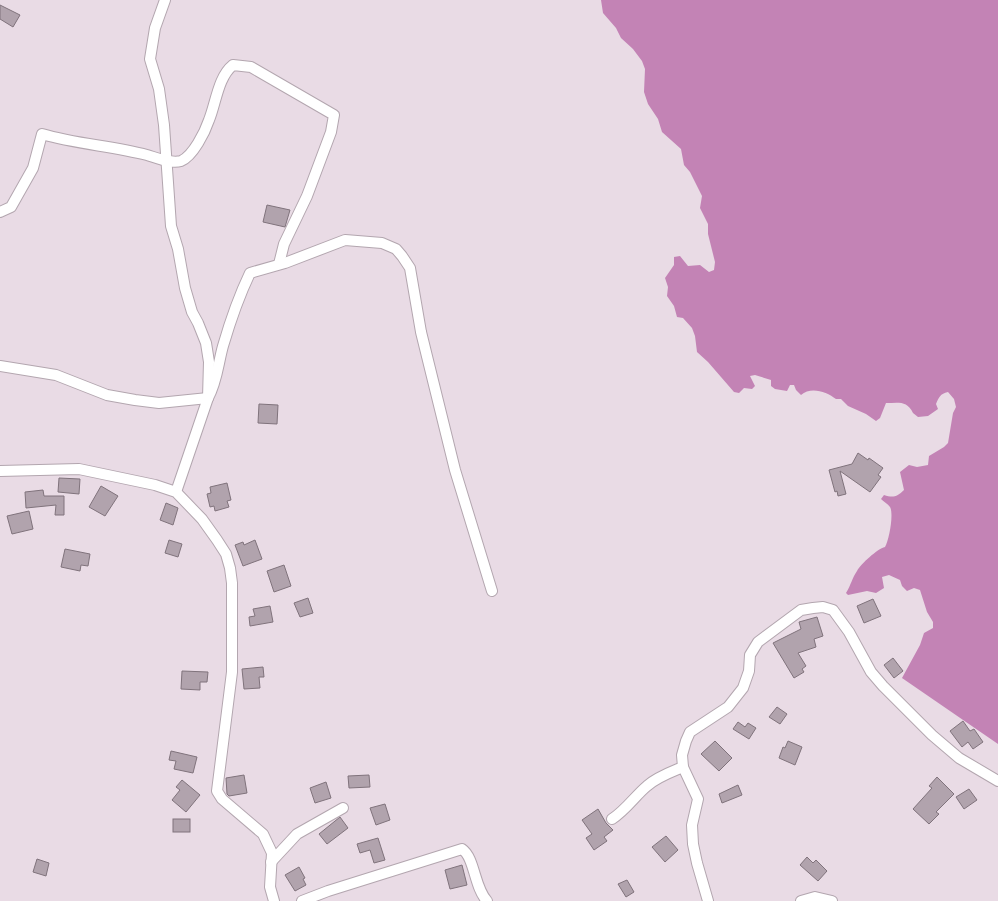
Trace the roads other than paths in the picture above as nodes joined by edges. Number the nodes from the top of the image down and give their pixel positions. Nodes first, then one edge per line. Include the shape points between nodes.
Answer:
1 (165, 0) edge
2 (166, 161) junction
3 (0, 212) edge
4 (279, 264) junction
5 (0, 366) edge
6 (208, 398) junction
7 (0, 471) edge
8 (176, 492) junction
9 (492, 591) dead end
10 (683, 767) junction
11 (998, 781) edge
12 (343, 808) dead end
13 (612, 819) dead end
14 (271, 862) junction
15 (274, 901) edge
16 (302, 901) edge
17 (487, 901) edge
18 (708, 901) edge
19 (800, 901) edge
20 (832, 901) edge

1 - 2 street via 155,28 150,59 159,89
2 - 3 street via 123,148 61,140 42,134 33,168 11,208
2 - 4 street via 181,161 193,151 209,123 226,71 233,65 251,67 334,115 308,196 284,244
2 - 6 street via 171,226 184,288 206,343
4 - 6 street via 250,273
4 - 9 street via 345,240 382,243 396,249 410,268 421,332 455,470
5 - 6 street via 56,375 107,395 135,400 159,403
6 - 8 street
7 - 8 street via 79,469
8 - 14 street via 202,519 221,547 230,568 232,672 217,791 263,834 272,853
10 - 11 street via 682,755 690,732 728,707 743,688 749,672 750,655 758,642 801,610 823,608 833,610 871,672 932,735 959,758
10 - 13 street via 647,786
10 - 18 street via 698,799 692,824 693,844
12 - 14 street via 297,834
14 - 15 street via 270,887
16 - 17 street via 462,849 467,852 478,886
19 - 20 street via 815,897

